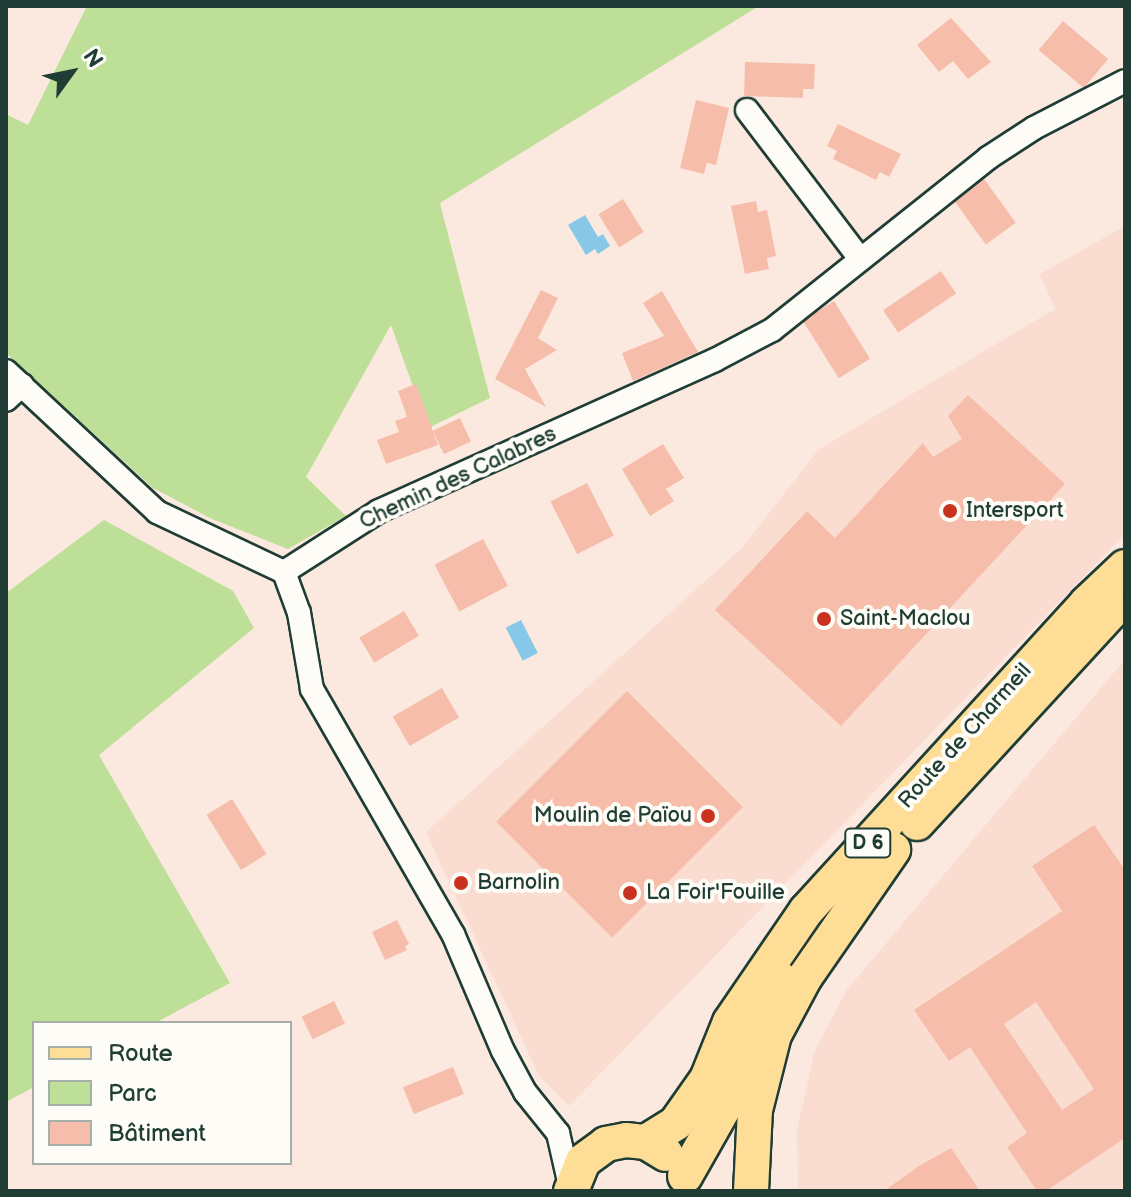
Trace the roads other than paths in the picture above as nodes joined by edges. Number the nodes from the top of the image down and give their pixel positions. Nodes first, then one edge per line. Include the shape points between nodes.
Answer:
1 (1125, 81) edge
2 (747, 110) dead end
3 (860, 259) junction
4 (11, 385) edge
5 (1125, 567) edge
6 (284, 572) junction
7 (1125, 597) edge
8 (893, 850) junction
9 (558, 1133) junction
10 (646, 1142) junction
11 (606, 1144) junction
12 (686, 1184) edge
13 (570, 1188) edge
14 (751, 1191) edge

1 - 3 street, Chemin des Calabres via 988,158
2 - 3 street
3 - 6 street, Chemin des Calabres via 816,298 749,342 379,511
4 - 6 street via 157,512
5 - 10 main road, Route de Charmeil / D 6 via 806,911 730,1022 707,1079 676,1123
6 - 9 street via 299,613 312,689 453,934 525,1092
7 - 8 main road, Route de Charmeil / D 6
8 - 12 main road, Route de Charmeil / D 6 via 789,960 755,1029 740,1079
8 - 14 main road via 805,977 774,1035 755,1110
9 - 11 street
9 - 13 street
10 - 11 main road
10 - 12 main road via 669,1155
11 - 13 main road via 583,1161

